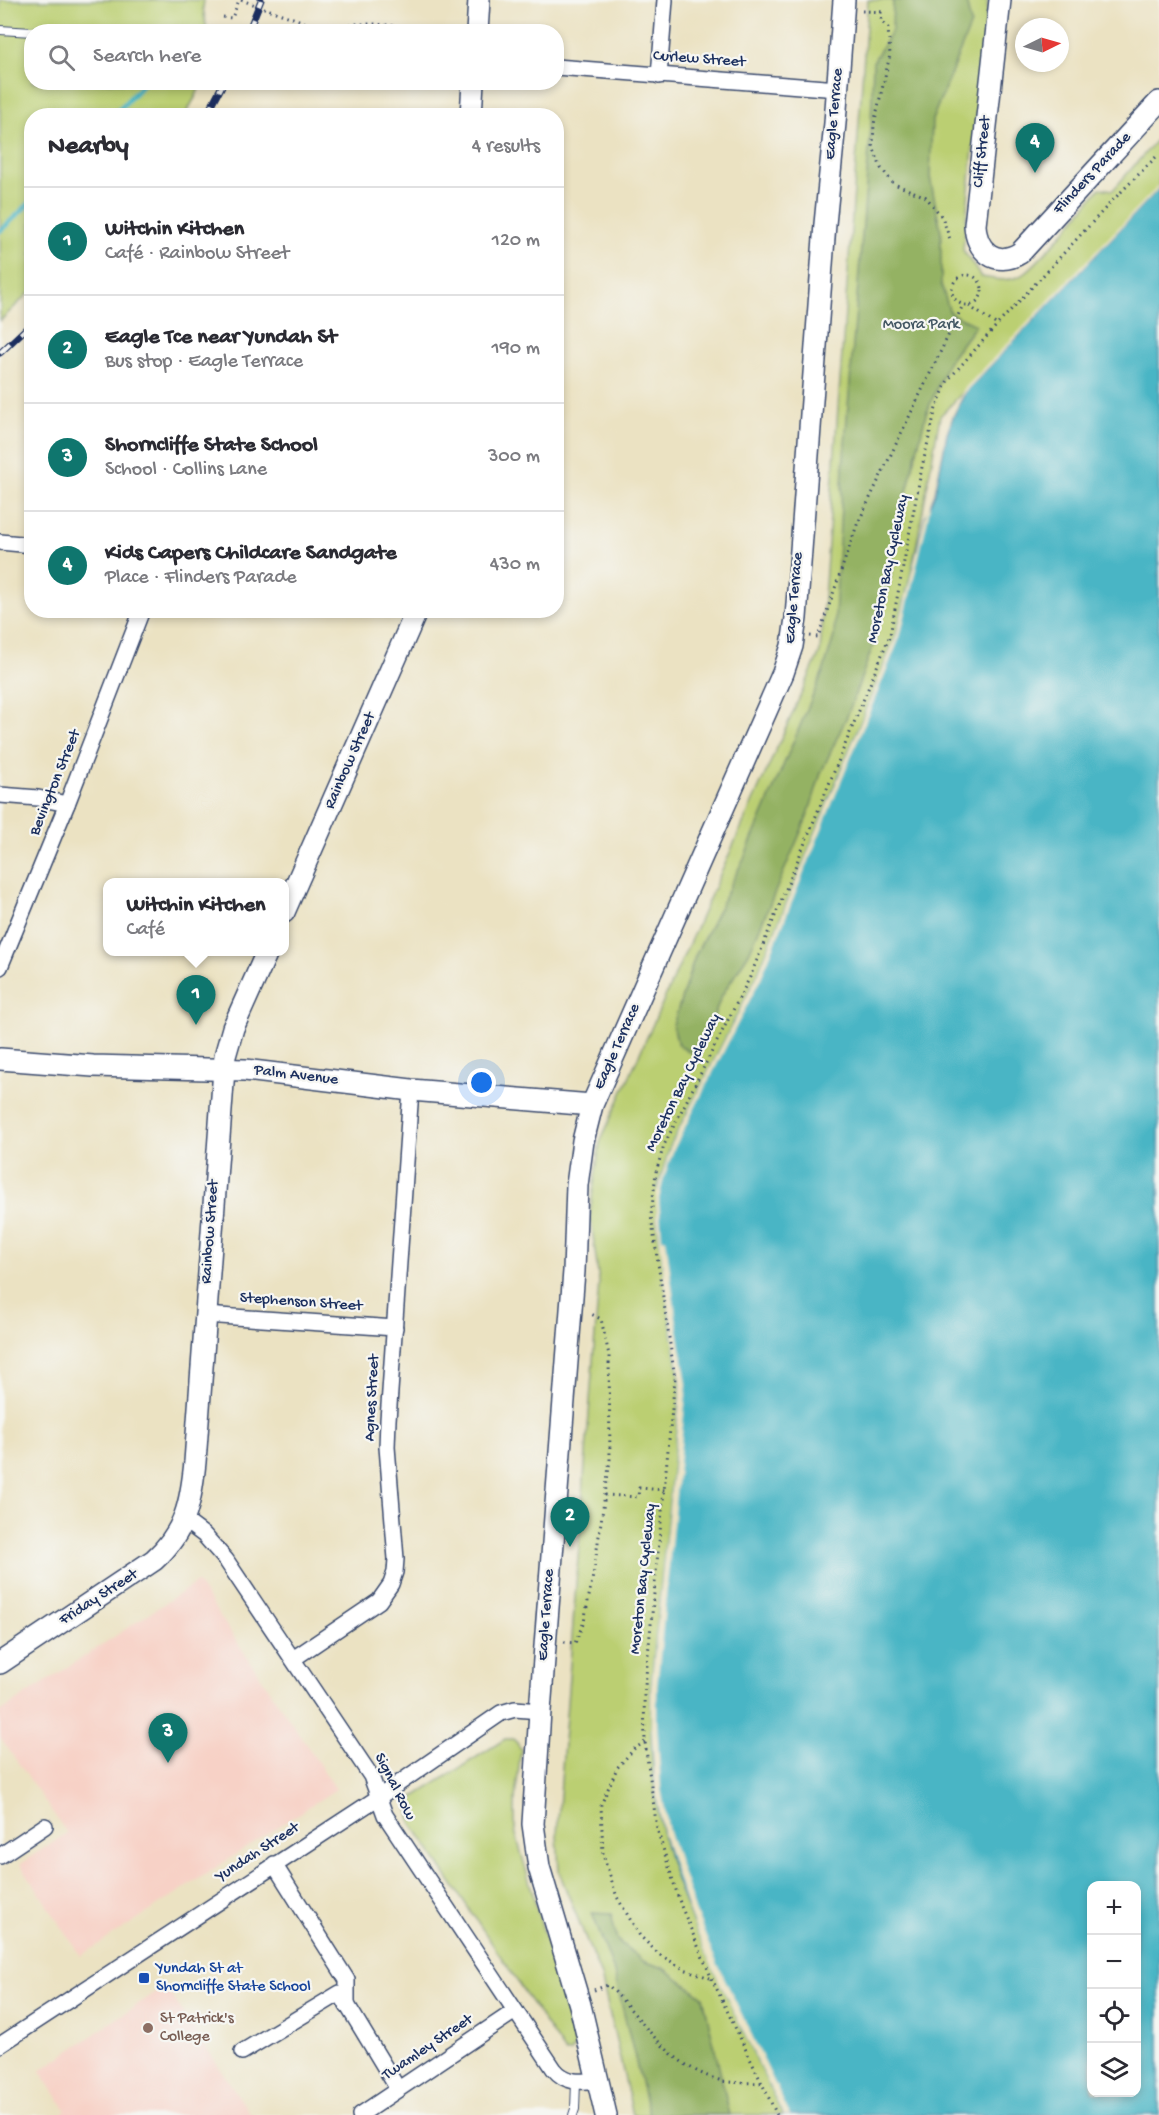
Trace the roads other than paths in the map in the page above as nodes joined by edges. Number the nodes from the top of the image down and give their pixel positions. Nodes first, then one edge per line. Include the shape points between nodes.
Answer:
1 (479, 0) edge
2 (665, 0) edge
3 (1000, 0) edge
4 (852, 6) edge
5 (478, 24) edge
6 (0, 30) edge
7 (24, 32) edge
8 (564, 68) edge
9 (659, 75) junction
10 (838, 89) junction
11 (473, 90) edge
12 (1159, 102) edge
13 (471, 108) edge
14 (1028, 245) joint
15 (0, 542) edge
16 (24, 544) edge
17 (139, 618) edge
18 (414, 618) edge
19 (0, 795) edge
20 (67, 804) junction
21 (289, 903) edge
22 (265, 956) edge
23 (0, 967) edge
24 (0, 1059) edge
25 (224, 1069) junction
26 (411, 1090) junction
27 (592, 1105) junction
28 (205, 1315) junction
29 (395, 1328) junction
30 (184, 1520) junction
31 (293, 1659) junction
32 (0, 1663) edge
33 (540, 1711) junction
34 (378, 1797) junction
35 (45, 1826) dead end
36 (0, 1856) edge
37 (274, 1864) junction
38 (347, 2006) junction
39 (515, 2011) junction
40 (0, 2045) edge
41 (242, 2052) dead end
42 (598, 2080) junction
43 (576, 2082) junction
44 (398, 2089) junction
45 (360, 2115) edge
46 (573, 2115) edge
47 (606, 2115) edge

1 - 5 street
2 - 9 street
3 - 14 street, Cliff Street via 976,236 984,250 996,258 1013,258
4 - 10 street, Eagle Terrace
6 - 7 lane
8 - 9 street, Curlew Street
9 - 10 street, Curlew Street
10 - 27 street, Eagle Terrace via 792,645
11 - 13 street
12 - 14 street, Flinders Parade
15 - 16 street
17 - 20 street, Bevington Street
18 - 21 street, Rainbow Street
19 - 20 street
20 - 23 street, Bevington Street
22 - 25 street, Rainbow Street via 233,1028
24 - 25 street, Palm Avenue
25 - 26 street, Palm Avenue
25 - 28 street, Rainbow Street
26 - 27 street, Palm Avenue
26 - 29 street, Agnes Street
27 - 33 street, Eagle Terrace via 577,1185 574,1271
28 - 29 street, Stephenson Street
28 - 30 street, Rainbow Street via 192,1486
29 - 31 street, Agnes Street via 387,1448 395,1572 379,1601
30 - 31 street, Signal Row via 226,1560
30 - 32 street, Friday Street via 174,1539 148,1565
31 - 34 street, Signal Row via 371,1776
33 - 34 street, Yundah Street via 515,1709 501,1713
33 - 42 street, Eagle Terrace via 534,1808 536,1853
34 - 37 street, Yundah Street
34 - 39 street, Signal Row via 384,1815
35 - 36 street
37 - 38 street via 347,1980
37 - 40 street, Yundah Street
38 - 41 street via 340,1993
38 - 44 street
39 - 43 street, Signal Row via 558,2074
39 - 44 street, Twamley Street
42 - 43 street
42 - 47 street, Eagle Terrace
43 - 46 lane
44 - 45 street, Twamley Street

